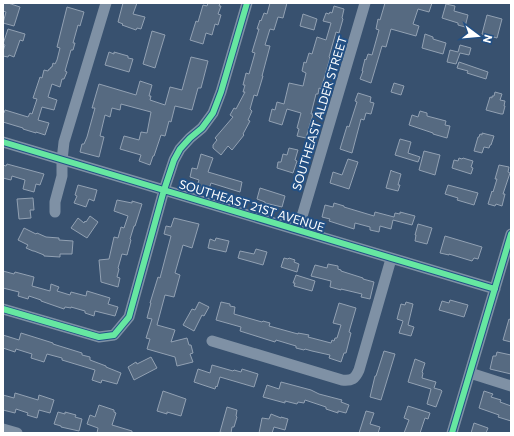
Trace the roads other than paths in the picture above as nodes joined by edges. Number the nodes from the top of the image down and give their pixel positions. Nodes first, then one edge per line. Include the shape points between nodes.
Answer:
1 (106, 3) edge
2 (247, 3) edge
3 (365, 3) edge
4 (3, 142) edge
5 (62, 160) junction
6 (164, 190) junction
7 (56, 212) dead end
8 (298, 230) junction
9 (511, 234) edge
10 (391, 259) junction
11 (495, 289) junction
12 (3, 309) edge
13 (212, 341) dead end
14 (470, 373) junction
15 (511, 386) edge
16 (3, 429) edge
17 (17, 433) edge
18 (452, 433) edge

1 - 5 street via 64,142
2 - 6 street via 221,92 212,113 202,128 180,149
3 - 8 street, SOUTHEAST ALDER STREET
4 - 5 street, SOUTHEAST 21ST AVENUE
5 - 6 street, SOUTHEAST 21ST AVENUE
5 - 7 street via 62,176 55,202
6 - 8 street, SOUTHEAST 21ST AVENUE
6 - 12 street via 128,317 114,335 99,337
8 - 10 street, SOUTHEAST 21ST AVENUE
9 - 11 street
10 - 11 street, SOUTHEAST 21ST AVENUE
10 - 13 street via 359,370 348,381
11 - 14 street
14 - 15 street
14 - 18 street
16 - 17 street

